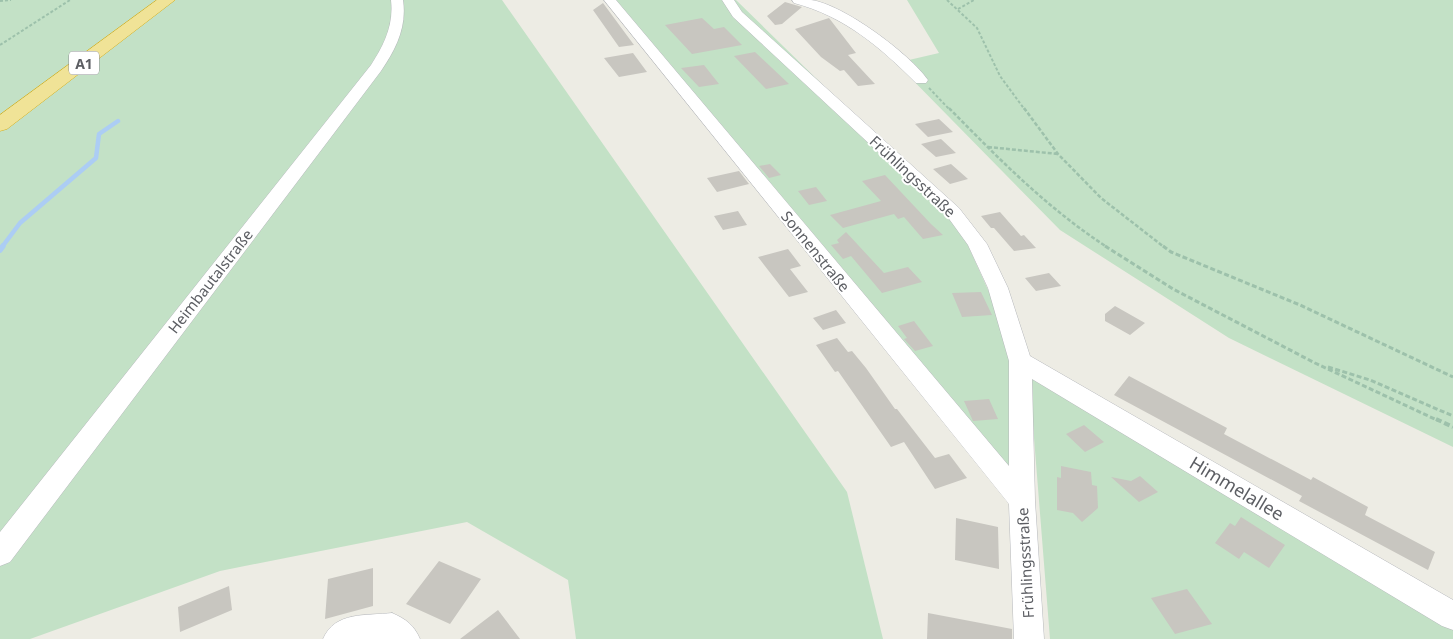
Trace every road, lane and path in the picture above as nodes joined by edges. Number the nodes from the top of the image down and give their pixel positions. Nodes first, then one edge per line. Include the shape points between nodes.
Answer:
1 (11, 0) edge
2 (70, 0) edge
3 (149, 0) edge
4 (167, 0) edge
5 (397, 0) edge
6 (610, 0) edge
7 (728, 0) edge
8 (798, 0) edge
9 (947, 0) edge
10 (974, 0) edge
11 (0, 1) edge
12 (818, 2) edge
13 (958, 9) junction
14 (0, 45) edge
15 (921, 80) joint
16 (0, 108) edge
17 (0, 125) edge
18 (987, 147) junction
19 (1058, 154) junction
20 (1020, 360) junction
21 (1315, 363) junction
22 (1453, 376) edge
23 (1453, 416) edge
24 (1453, 427) edge
25 (1022, 501) junction
26 (0, 553) edge
27 (1453, 616) edge
28 (338, 639) edge
29 (405, 639) edge
30 (1029, 639) edge

1 - 11 path
2 - 14 path
3 - 16 highway, A1
4 - 17 highway, A1
5 - 26 street, Heimbautalstraße via 397,25 388,50 376,68
6 - 25 street, Sonnenstraße
7 - 20 street, Frühlingsstraße via 738,14 953,212 977,244 998,288
8 - 12 street
9 - 13 path
10 - 13 path
12 - 15 street via 881,42
13 - 19 path via 977,28 1000,76
15 - 18 path
18 - 19 path
18 - 21 path via 1076,227 1173,289
19 - 22 path via 1101,198 1171,252 1300,305
20 - 25 street, Frühlingsstraße
20 - 27 street, Himmelallee
21 - 23 path via 1370,380
21 - 24 path
25 - 30 street, Frühlingsstraße
28 - 29 street via 346,632 392,628

